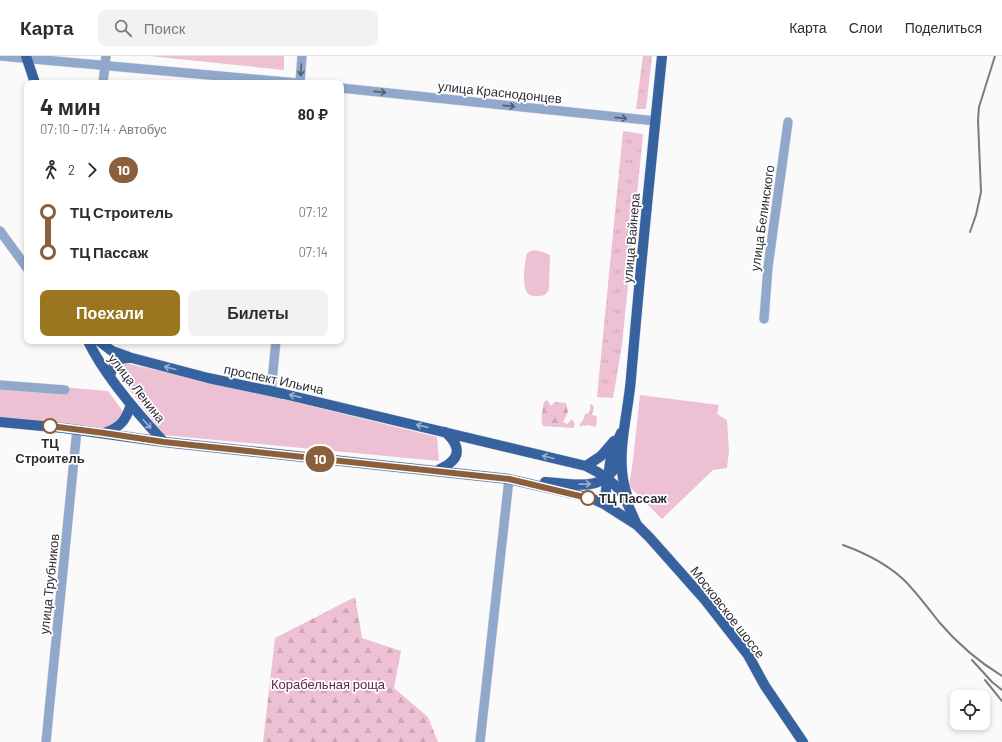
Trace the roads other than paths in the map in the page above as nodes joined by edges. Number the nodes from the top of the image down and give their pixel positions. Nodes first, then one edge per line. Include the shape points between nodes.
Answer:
1 (0, 56) edge
2 (106, 56) edge
3 (302, 56) edge
4 (662, 56) edge
5 (27, 58) edge
6 (105, 66) junction
7 (34, 80) edge
8 (103, 80) edge
9 (263, 80) edge
10 (300, 80) edge
11 (344, 88) edge
12 (656, 121) junction
13 (788, 122) dead end
14 (0, 231) edge
15 (24, 264) edge
16 (764, 319) dead end
17 (88, 344) edge
18 (103, 344) edge
19 (276, 344) edge
20 (132, 358) junction
21 (110, 376) junction
22 (0, 384) edge
23 (65, 390) dead end
24 (271, 391) junction
25 (131, 405) junction
26 (0, 422) edge
27 (626, 422) junction
28 (77, 429) junction
29 (444, 432) junction
30 (621, 432) junction
31 (104, 433) junction
32 (164, 442) junction
33 (621, 456) junction
34 (586, 466) junction
35 (436, 471) junction
36 (608, 478) junction
37 (514, 480) junction
38 (604, 504) junction
39 (637, 526) junction
40 (46, 742) edge
41 (480, 742) edge
42 (803, 742) edge

1 - 5 street
2 - 6 street
3 -> 10 street
4 - 12 main road, улица Вайнера
5 - 6 street
5 - 7 main road
6 - 8 street
6 - 9 street
11 -> 12 street, улица Краснодонцев
12 - 27 main road, улица Вайнера
13 - 16 street, улица Белинского via 768,267
14 - 15 street
17 - 21 main road, улица Ленина
18 - 20 main road, улица Ленина via 112,351
19 - 24 street
20 - 21 main road via 118,359
24 -> 20 main road, проспект Ильича
21 - 25 main road, улица Ленина
22 - 23 street
29 -> 24 main road, проспект Ильича
25 - 31 main road via 125,420 115,429
25 -> 32 main road, улица Ленина
26 - 28 main road
27 - 30 main road, улица Вайнера
27 - 33 main road, улица Вайнера
28 - 31 main road
28 - 40 street, улица Трубников
34 -> 29 main road, проспект Ильича
29 - 35 main road via 452,437 457,446 457,455 451,463
30 - 34 main road via 601,456
30 - 36 main road, улица Вайнера via 611,456
31 - 32 main road
32 - 35 main road
33 - 36 main road
33 - 39 main road, улица Вайнера via 623,484
34 - 36 main road, проспект Ильича
35 - 37 main road
37 -> 36 main road via 590,485
36 - 38 main road, улица Вайнера
36 - 39 main road, проспект Ильича via 623,494
37 - 38 main road via 591,498
37 - 41 street
38 - 39 main road
39 - 42 main road, Московское шоссе via 705,600 748,655 765,686

